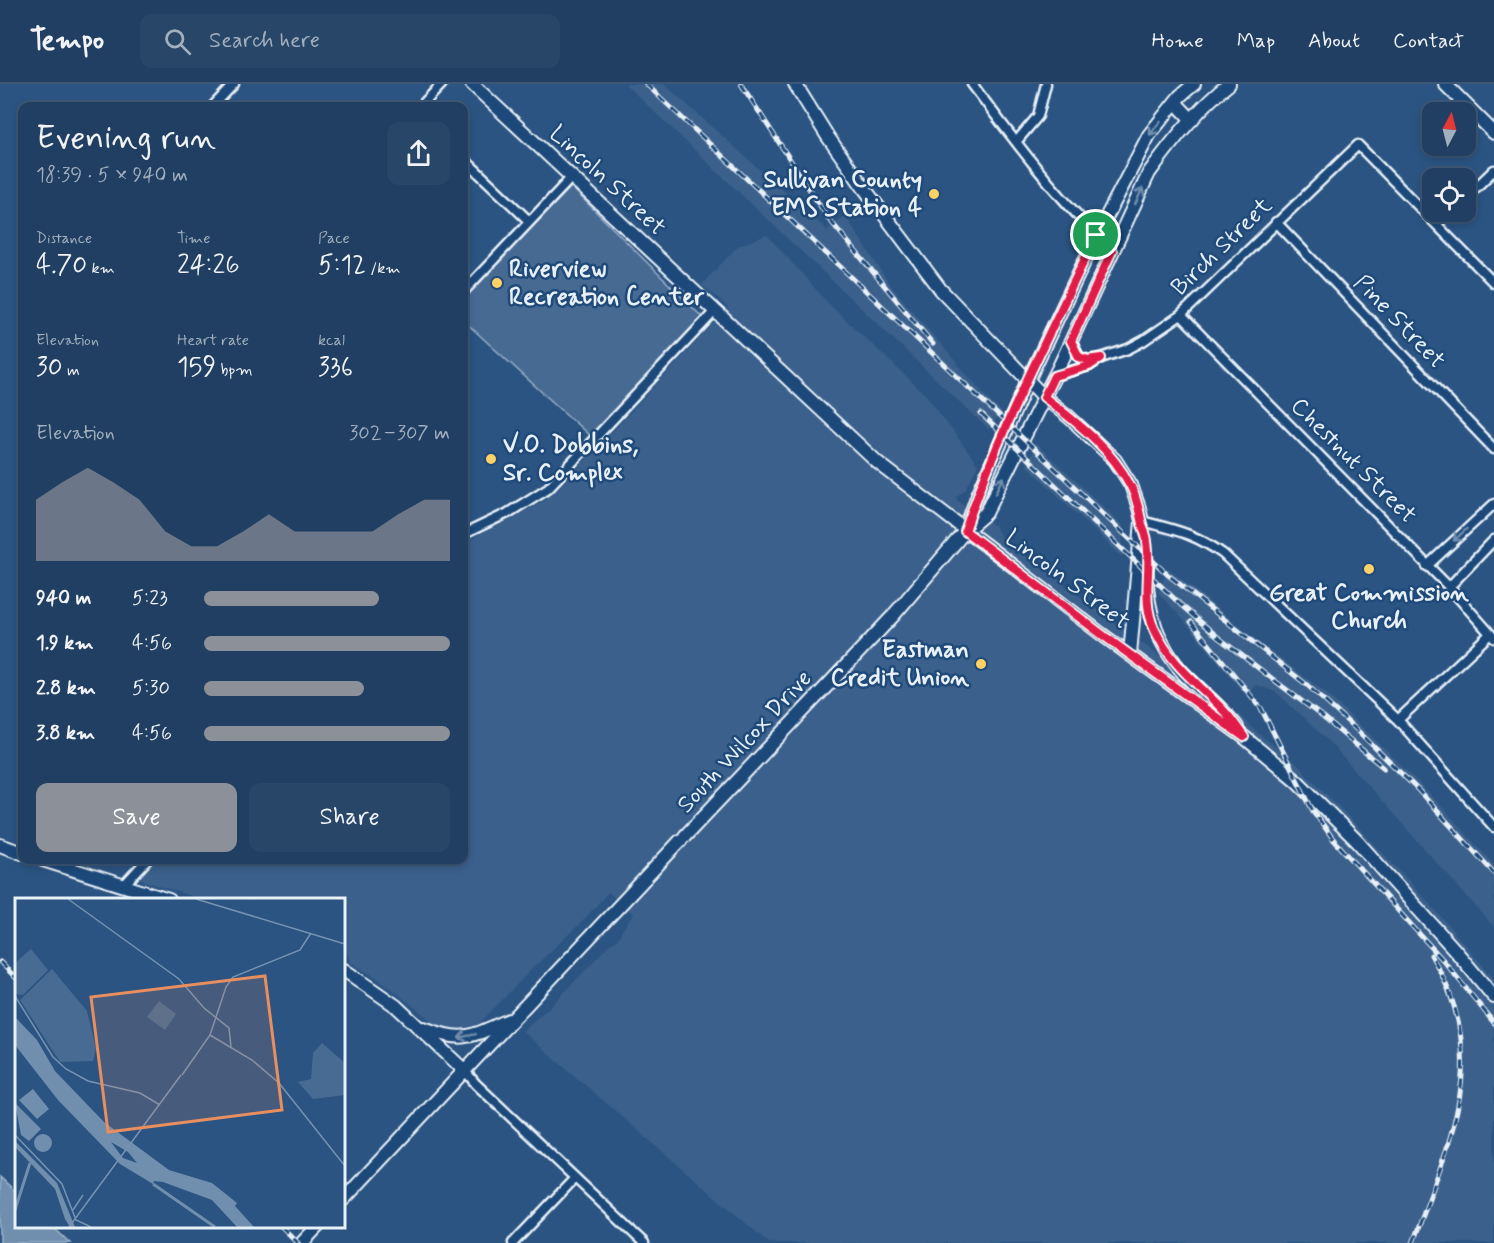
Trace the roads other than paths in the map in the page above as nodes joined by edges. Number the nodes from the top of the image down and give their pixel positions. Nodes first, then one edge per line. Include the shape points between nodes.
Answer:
1 (234, 84) edge
2 (442, 84) edge
3 (472, 84) edge
4 (795, 84) edge
5 (972, 84) edge
6 (1046, 84) edge
7 (1194, 84) edge
8 (1229, 84) edge
9 (1445, 84) edge
10 (217, 102) edge
11 (425, 102) edge
12 (1175, 102) junction
13 (1192, 120) junction
14 (1494, 133) edge
15 (1016, 142) junction
16 (468, 163) edge
17 (472, 167) junction
18 (1494, 170) edge
19 (468, 172) edge
20 (572, 177) junction
21 (1476, 187) edge
22 (529, 221) junction
23 (1276, 222) junction
24 (1437, 223) joint
25 (1096, 235) junction
26 (1112, 251) junction
27 (1494, 283) edge
28 (468, 287) edge
29 (714, 312) junction
30 (1181, 315) junction
31 (1071, 341) junction
32 (1101, 358) junction
33 (1054, 376) junction
34 (1028, 380) junction
35 (1044, 397) junction
36 (1494, 449) edge
37 (1494, 504) edge
38 (1142, 521) junction
39 (965, 531) junction
40 (468, 532) edge
41 (1494, 540) edge
42 (1427, 566) junction
43 (1449, 587) junction
44 (1492, 636) edge
45 (1130, 654) junction
46 (1398, 720) junction
47 (1244, 737) junction
48 (1494, 827) edge
49 (0, 845) edge
50 (18, 852) edge
51 (56, 864) edge
52 (143, 864) edge
53 (124, 885) junction
54 (163, 898) edge
55 (345, 971) edge
56 (1494, 997) edge
57 (516, 1017) junction
58 (417, 1025) junction
59 (465, 1071) junction
60 (575, 1178) junction
61 (345, 1198) edge
62 (317, 1228) edge
63 (302, 1243) edge
64 (513, 1243) edge
65 (644, 1243) edge

1 - 10 street
2 - 11 street
3 - 20 main road, Lincoln Street
4 - 34 main road via 864,188 941,290
5 - 15 street
6 - 15 street via 1038,116
7 - 12 main road, South Wilcox Drive
8 - 13 main road
9 - 14 main road
12 - 13 main road
12 -> 25 main road, South Wilcox Drive via 1149,135
26 -> 13 main road via 1149,173
15 - 25 street
16 - 17 street
17 - 19 street
17 - 22 street
18 - 21 street
20 - 22 street
20 - 29 main road, Lincoln Street
22 - 28 street
23 - 24 street, Birch Street via 1358,145
23 - 30 street, Birch Street
23 - 36 street, Pine Street
24 - 27 street
25 - 26 main road
25 - 34 main road, South Wilcox Drive
26 - 31 main road
29 - 39 main road, Lincoln Street via 876,462
29 - 40 street via 548,488
30 - 32 street, Birch Street via 1143,341
30 - 42 street, Chestnut Street
31 - 32 street via 1079,357
31 - 33 main road
32 - 33 street, Birch Street via 1089,366
33 - 35 main road
34 - 35 main road
34 - 39 main road, South Wilcox Drive
35 - 38 main road via 1115,460 1131,485
39 -> 35 main road via 986,513
37 -> 42 street
38 - 45 main road
38 - 46 street via 1194,536 1222,554
38 - 47 main road via 1148,542 1146,582 1154,626 1183,673 1226,712
39 - 45 main road, Lincoln Street
39 - 57 main road, South Wilcox Drive via 892,617
41 - 43 street
42 - 43 street, Chestnut Street
43 - 44 street, Chestnut Street
44 - 46 street
45 - 47 main road, Lincoln Street
46 - 48 street
47 - 56 main road, Lincoln Street via 1297,781 1357,842
49 - 50 main road
51 - 53 main road
52 - 53 street
53 - 54 main road
55 - 58 main road
57 -> 58 main road via 458,1038
57 - 59 main road, South Wilcox Drive
58 - 59 main road
59 - 60 street
59 - 61 main road, South Wilcox Drive
60 - 64 street
60 - 65 street
62 - 63 main road

